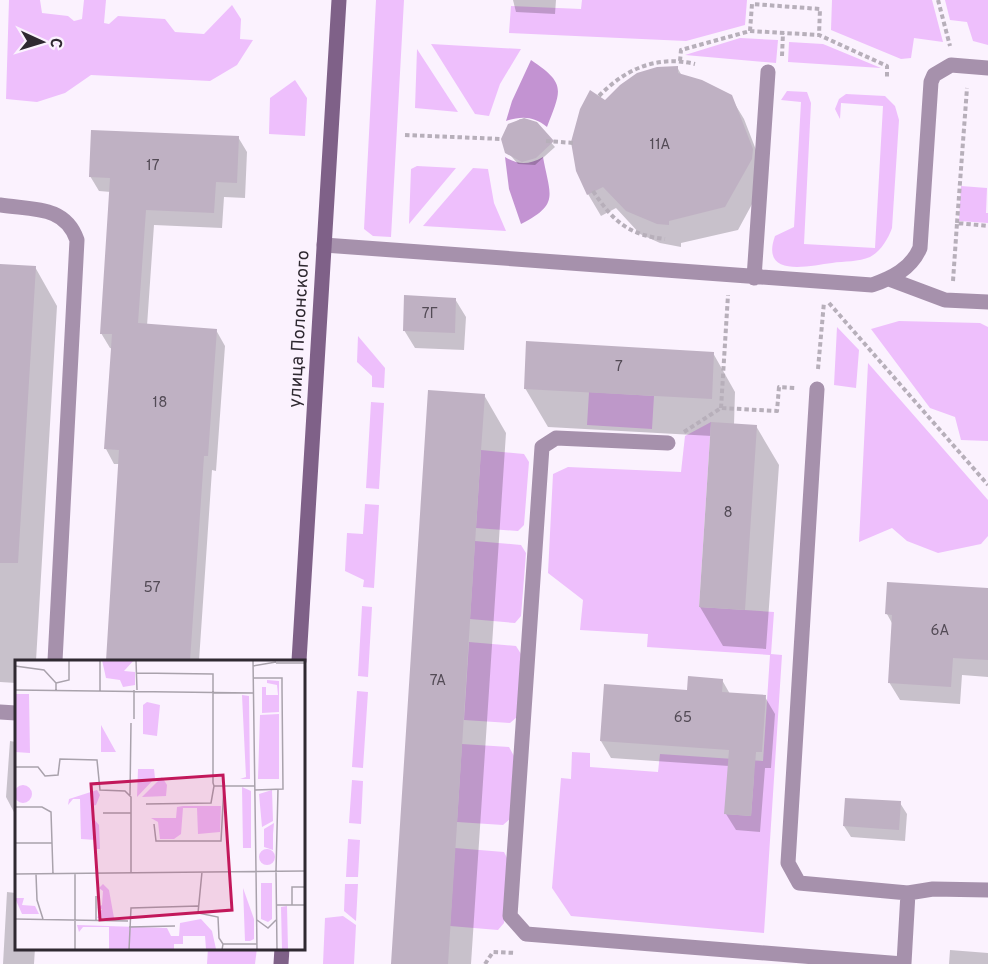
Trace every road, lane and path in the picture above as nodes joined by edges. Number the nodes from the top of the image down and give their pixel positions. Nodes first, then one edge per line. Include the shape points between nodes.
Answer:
1 (339, 0) edge
2 (938, 0) edge
3 (750, 31) junction
4 (819, 35) junction
5 (951, 48) dead end
6 (680, 61) junction
7 (695, 64) dead end
8 (988, 68) edge
9 (768, 72) dead end
10 (887, 79) dead end
11 (965, 89) dead end
12 (599, 96) dead end
13 (405, 135) dead end
14 (501, 139) dead end
15 (546, 141) dead end
16 (574, 143) dead end
17 (593, 191) dead end
18 (0, 205) edge
19 (957, 224) junction
20 (988, 226) edge
21 (665, 239) dead end
22 (324, 245) junction
23 (754, 278) junction
24 (889, 279) junction
25 (943, 283) dead end
26 (728, 301) dead end
27 (988, 302) edge
28 (779, 387) dead end
29 (816, 389) joint
30 (721, 408) junction
31 (668, 443) joint
32 (988, 486) edge
33 (55, 660) edge
34 (299, 660) edge
35 (0, 712) edge
36 (15, 713) edge
37 (988, 890) edge
38 (908, 893) junction
39 (282, 949) edge
40 (281, 964) edge
41 (904, 964) edge

1 - 22 main road, улица Полонского
2 - 5 path
3 - 4 path
3 - 4 path via 752,4 820,9
3 - 6 path via 681,50
4 - 10 path via 887,66
6 - 7 path
6 - 12 path via 652,63 631,70 615,79
8 - 24 lane via 951,65 934,75 920,248 906,268
9 - 23 lane
11 - 19 path via 968,96
13 - 14 path
15 - 16 path
17 - 21 path via 609,215 629,230
18 - 33 lane via 65,218 76,240
19 - 20 path
19 - 25 path via 953,283
22 - 23 lane
22 - 34 main road, улица Полонского
23 - 24 lane via 849,285 872,285
24 - 27 lane via 945,300
26 - 30 path
28 - 30 path via 777,411
29 - 32 path via 825,298
29 - 38 lane via 788,863 799,883
30 - 31 path
31 - 41 lane via 556,438 542,447 510,916 526,934
35 - 36 lane
37 - 38 lane via 933,889
38 - 41 lane
39 - 40 main road

